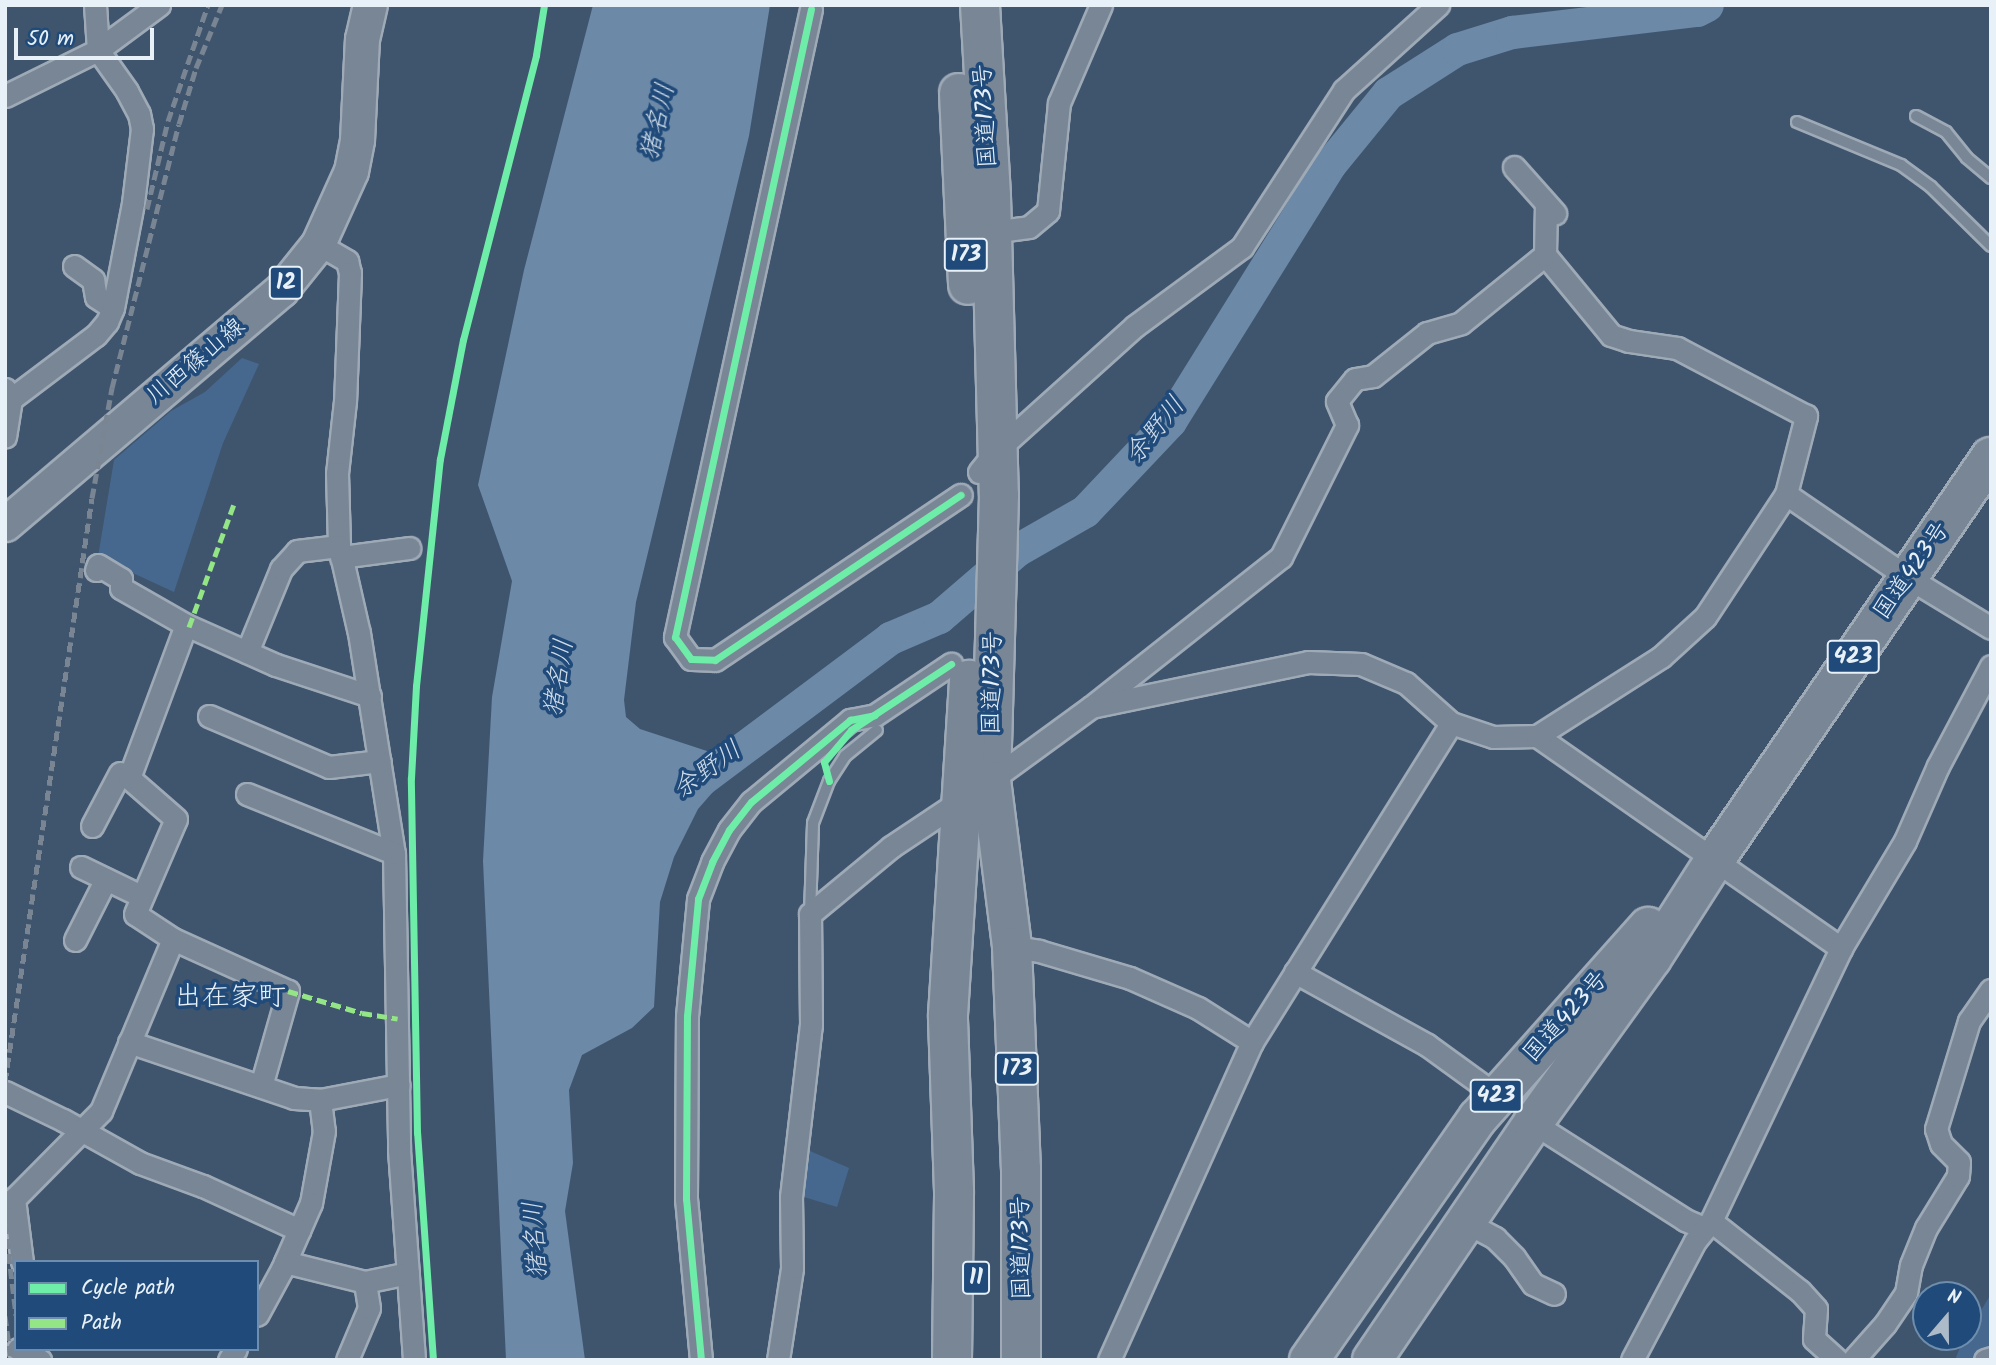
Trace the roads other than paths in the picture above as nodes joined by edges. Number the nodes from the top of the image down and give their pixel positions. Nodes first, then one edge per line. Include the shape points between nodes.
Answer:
1 (95, 5) edge
2 (159, 5) edge
3 (370, 5) edge
4 (955, 5) edge
5 (980, 5) edge
6 (1101, 5) edge
7 (1438, 5) edge
8 (811, 9) dead end
9 (97, 50) junction
10 (5, 96) edge
11 (1916, 116) dead end
12 (1797, 122) dead end
13 (1514, 167) dead end
14 (1991, 178) edge
15 (978, 233) junction
16 (318, 244) junction
17 (1991, 246) edge
18 (1545, 255) junction
19 (74, 266) dead end
20 (113, 308) junction
21 (8, 394) edge
22 (5, 437) edge
23 (1991, 457) edge
24 (983, 483) junction
25 (1786, 494) junction
26 (9, 514) edge
27 (409, 548) dead end
28 (340, 552) junction
29 (96, 570) dead end
30 (1907, 577) junction
31 (186, 625) junction
32 (1991, 628) edge
33 (972, 641) junction
34 (247, 653) junction
35 (1991, 666) edge
36 (370, 696) junction
37 (1091, 707) junction
38 (209, 716) dead end
39 (1451, 723) junction
40 (877, 730) dead end
41 (1538, 736) junction
42 (380, 761) junction
43 (117, 771) junction
44 (247, 794) dead end
45 (976, 803) junction
46 (92, 826) dead end
47 (394, 853) junction
48 (1716, 858) junction
49 (81, 867) dead end
50 (106, 879) junction
51 (141, 896) junction
52 (810, 914) junction
53 (173, 939) junction
54 (75, 940) dead end
55 (1012, 947) junction
56 (1841, 948) junction
57 (1651, 958) junction
58 (1295, 972) junction
59 (1591, 990) junction
60 (1991, 990) edge
61 (129, 1042) junction
62 (1252, 1042) junction
63 (399, 1084) junction
64 (261, 1087) junction
65 (5, 1092) edge
66 (1496, 1095) junction
67 (320, 1100) junction
68 (1533, 1123) junction
69 (80, 1129) junction
70 (988, 1197) junction
71 (1467, 1223) junction
72 (1707, 1224) junction
73 (299, 1230) junction
74 (22, 1260) edge
75 (285, 1262) junction
76 (408, 1273) junction
77 (365, 1282) junction
78 (1554, 1294) dead end
79 (259, 1311) edge
80 (1991, 1358) edge
81 (347, 1360) edge
82 (414, 1360) edge
83 (701, 1360) edge
84 (778, 1360) edge
85 (952, 1360) edge
86 (974, 1360) edge
87 (1000, 1360) edge
88 (1021, 1360) edge
89 (1109, 1360) edge
90 (1309, 1360) edge
91 (1333, 1360) edge
92 (1352, 1360) edge
93 (1372, 1360) edge
94 (1632, 1360) edge
95 (1837, 1360) edge
96 (1853, 1360) edge
97 (1985, 1360) edge

1 - 9 street
2 - 9 street
3 - 16 main road, 川西篠山線 / 12 via 362,40 351,171
4 - 15 highway, 国道173号 / 173
5 - 15 highway, 国道173号 / 173
6 - 15 street via 1059,103 1048,211 1029,228
7 - 24 street via 1344,90 1242,247 1135,326
8 - 24 street via 675,637 691,659 715,660
9 - 10 street
9 - 20 street via 127,91 142,128 134,203
11 - 14 lane via 1946,132
12 - 17 lane via 1901,165 1931,187
13 - 18 street via 1553,211
15 - 24 highway, 国道173号 / 173
16 - 26 main road, 川西篠山線 / 12 via 281,290
16 - 28 street via 347,261 350,273 337,474
18 - 25 street via 1611,335 1677,348 1806,416
18 - 37 street via 1461,323 1427,333 1373,376 1355,379 1336,401 1347,425 1281,557
19 - 20 street via 93,280 96,297
20 - 21 street via 96,335
21 - 22 street
23 - 30 highway, 国道423号 / 423
24 - 33 highway, 国道173号 / 173
25 - 30 street
25 - 41 street via 1705,617 1661,657
27 - 28 street
28 - 34 street via 297,551 281,569
28 - 36 street
29 - 31 street via 98,565 121,579 121,588
30 - 32 street
30 - 48 highway, 国道423号 / 423
31 - 34 street
31 - 43 street
33 - 45 highway, 国道173号 / 173
33 - 83 street via 875,715 850,720 751,802 729,830 698,899 687,1016 687,1199
34 - 36 street
35 - 56 street via 1905,841
36 - 42 street
37 - 39 street via 1308,662 1361,664 1406,683
37 - 45 street
38 - 42 street via 329,767
39 - 41 street via 1493,737
39 - 58 street
40 - 52 lane via 845,755 813,823
41 - 48 street
42 - 47 street
43 - 46 street
43 - 51 street via 176,819
44 - 47 street
45 - 52 street via 891,847
45 - 55 highway, 国道173号 / 173
45 - 70 highway via 992,896
45 - 85 highway, 国道173号 / 173 via 948,1016 954,1204
47 - 63 street
48 - 56 street
48 - 57 highway, 国道423号 / 423
48 - 59 highway, 国道423号 / 423 via 1696,873
49 - 50 street
50 - 51 street
50 - 54 street
51 - 53 street via 135,914
52 - 84 street via 811,1025 792,1197 792,1268
53 - 61 street
53 - 64 street via 288,991
55 - 62 street via 1130,978 1198,1008
55 - 88 highway, 国道173号 / 173 via 1021,1170
56 - 72 street
57 - 68 highway, 国道423号 / 423
57 - 92 highway via 1557,1066
58 - 62 street
58 - 66 street via 1427,1045
59 - 66 highway, 国道423号 / 423
59 - 91 highway via 1578,1018 1494,1128
60 - 96 street via 1969,1021 1936,1129 1941,1144 1959,1162 1958,1176 1926,1228 1906,1293
61 - 64 street
61 - 69 street via 101,1111
62 - 89 street
63 - 67 street
63 - 76 street
64 - 67 street via 294,1098
65 - 69 street
66 - 90 highway, 国道423号 / 423
67 - 73 street via 324,1131 311,1203
68 - 71 highway, 国道423号 / 423
68 - 72 street via 1685,1220
69 - 73 street via 140,1163
69 - 74 street via 14,1199
70 - 86 highway, 11
70 - 87 highway
71 - 78 street via 1495,1238 1533,1284
71 - 93 highway, 国道423号 / 423
72 - 94 street
72 - 95 street via 1800,1291 1816,1309 1814,1339
73 - 75 street
75 - 77 street
75 - 79 street
76 - 77 street
76 - 82 street
77 - 81 street via 369,1308
80 - 97 street

